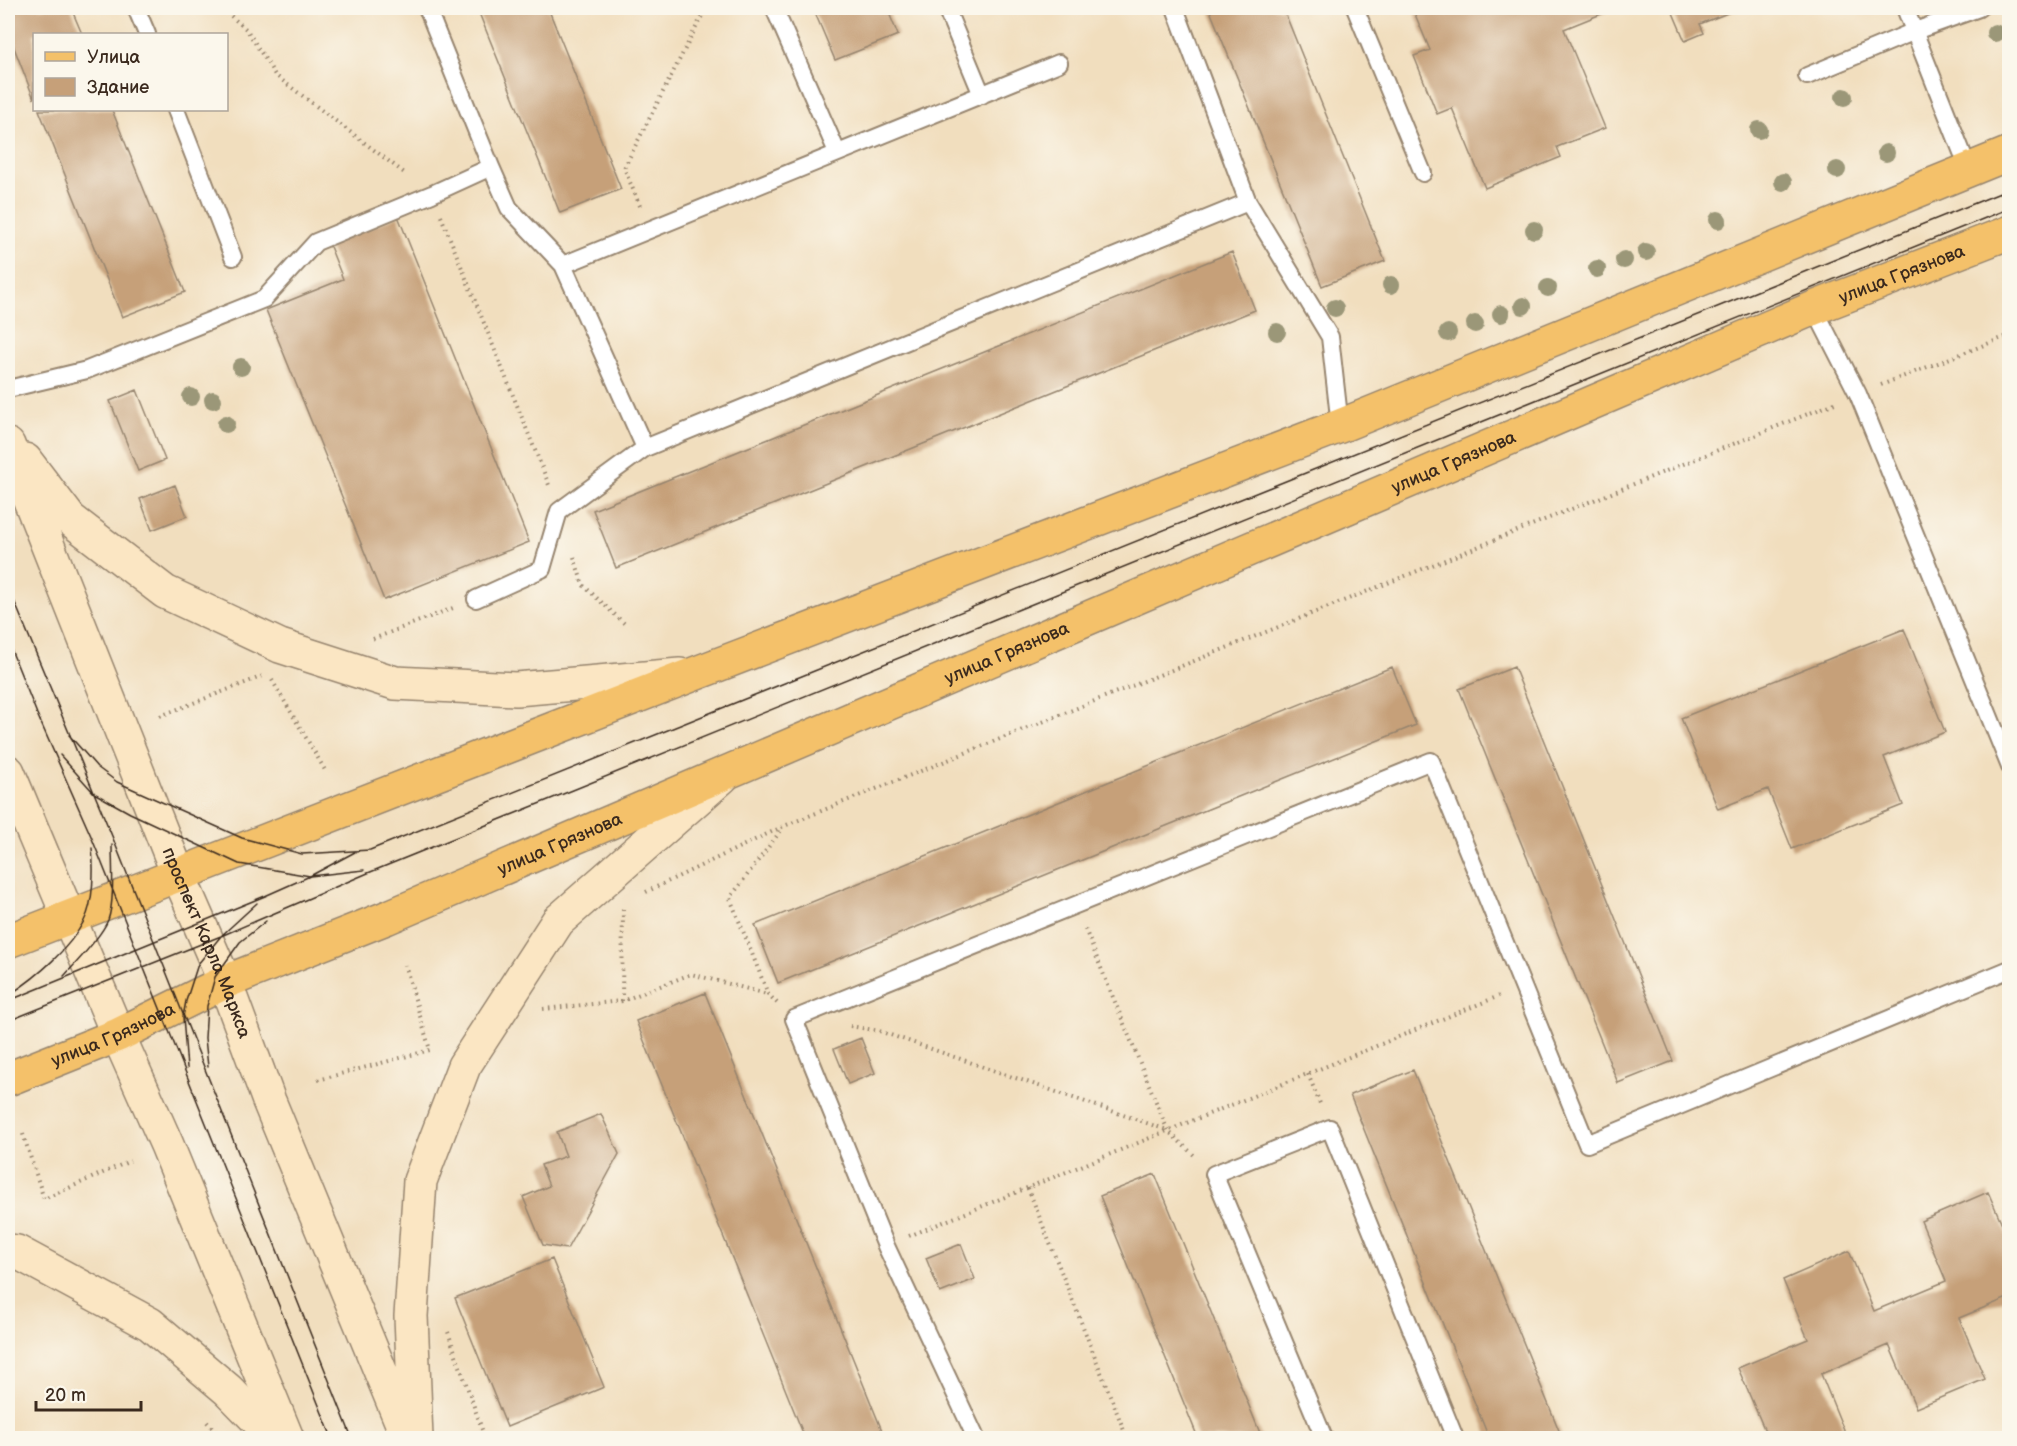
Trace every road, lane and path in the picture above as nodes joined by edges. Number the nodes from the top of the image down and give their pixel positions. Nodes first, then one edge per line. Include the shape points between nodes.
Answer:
1 (136, 8) edge
2 (222, 8) edge
3 (427, 8) edge
4 (706, 8) edge
5 (774, 8) edge
6 (946, 8) edge
7 (1175, 8) edge
8 (1355, 8) edge
9 (1905, 8) edge
10 (1980, 8) edge
11 (1915, 31) junction
12 (147, 33) edge
13 (1059, 63) dead end
14 (1807, 76) dead end
15 (982, 94) junction
16 (176, 111) edge
17 (837, 152) junction
18 (2010, 153) edge
19 (491, 167) junction
20 (1969, 170) junction
21 (1423, 173) dead end
22 (432, 194) junction
23 (1248, 201) junction
24 (649, 229) junction
25 (2010, 232) edge
26 (233, 257) dead end
27 (562, 265) junction
28 (1814, 308) junction
29 (2010, 335) edge
30 (8, 389) edge
31 (1858, 394) junction
32 (1340, 426) junction
33 (8, 438) edge
34 (8, 446) edge
35 (645, 448) junction
36 (559, 511) junction
37 (476, 599) joint
38 (627, 626) dead end
39 (363, 643) dead end
40 (694, 674) junction
41 (160, 716) dead end
42 (2010, 767) edge
43 (325, 770) dead end
44 (730, 770) junction
45 (8, 772) edge
46 (784, 826) junction
47 (178, 874) junction
48 (645, 892) dead end
49 (1075, 905) junction
50 (615, 910) dead end
51 (69, 916) junction
52 (8, 941) edge
53 (405, 965) dead end
54 (2010, 969) edge
55 (225, 982) junction
56 (1522, 986) junction
57 (768, 994) junction
58 (622, 1001) junction
59 (540, 1010) dead end
60 (794, 1019) junction
61 (847, 1026) dead end
62 (118, 1035) junction
63 (1308, 1073) junction
64 (8, 1079) edge
65 (318, 1080) dead end
66 (1330, 1128) junction
67 (1168, 1131) junction
68 (23, 1134) dead end
69 (130, 1161) dead end
70 (1214, 1174) junction
71 (1028, 1188) junction
72 (886, 1246) junction
73 (8, 1251) edge
74 (445, 1323) dead end
75 (275, 1438) edge
76 (287, 1438) edge
77 (408, 1438) edge
78 (416, 1438) edge
79 (486, 1438) edge
80 (976, 1438) edge
81 (1127, 1438) edge
82 (1324, 1438) edge
83 (1455, 1438) edge

1 - 12 lane
2 - 22 path via 247,30 275,75
3 - 19 lane
4 - 24 path via 624,168
5 - 17 lane
6 - 15 lane
7 - 23 lane
8 - 21 lane
9 - 11 lane
10 - 11 lane
11 - 14 lane
11 - 20 lane
13 - 15 lane
15 - 17 lane
16 - 26 lane
17 - 24 lane
18 - 20 main road
19 - 22 lane
19 - 27 lane via 509,208
20 - 32 main road
22 - 30 lane via 316,242 264,299 87,370
22 - 36 path
23 - 32 lane via 1330,338
23 - 35 lane
24 - 27 lane
25 - 28 main road, улица Грязнова
27 - 35 lane
28 - 31 lane
28 - 44 main road, улица Грязнова
29 - 31 path
31 - 42 lane
31 - 46 path
32 - 40 main road
33 - 40 main road via 70,519 165,592 280,646 395,683 516,689
34 - 47 main road, проспект Карла Маркса
35 - 36 lane
36 - 37 lane via 542,569
36 - 38 path via 583,585
37 - 39 path
40 - 47 main road
41 - 43 path via 268,673
44 - 55 main road, улица Грязнова via 386,918
44 - 78 main road via 558,921 464,1066 420,1181 411,1316
45 - 51 main road
46 - 48 path
46 - 57 path via 730,898
47 - 51 main road
47 - 55 main road, проспект Карла Маркса
49 - 56 lane via 1431,761
49 - 60 lane
49 - 67 path
50 - 58 path via 624,902
51 - 52 main road
51 - 62 main road
53 - 65 path via 430,1050
54 - 56 lane via 1587,1144
55 - 62 main road, улица Грязнова
55 - 77 main road, проспект Карла Маркса via 272,1109
56 - 63 path
57 - 58 path via 691,974
57 - 60 path
58 - 59 path
60 - 72 lane
61 - 67 path via 879,1030
62 - 64 main road, улица Грязнова
62 - 76 main road via 168,1145
63 - 66 path
63 - 67 path
66 - 70 lane
66 - 83 lane
67 - 70 path
67 - 71 path
68 - 69 path via 44,1199
70 - 82 lane
71 - 72 path
71 - 81 path
72 - 80 lane
73 - 75 main road via 17,1252 150,1324 228,1389
74 - 79 path

